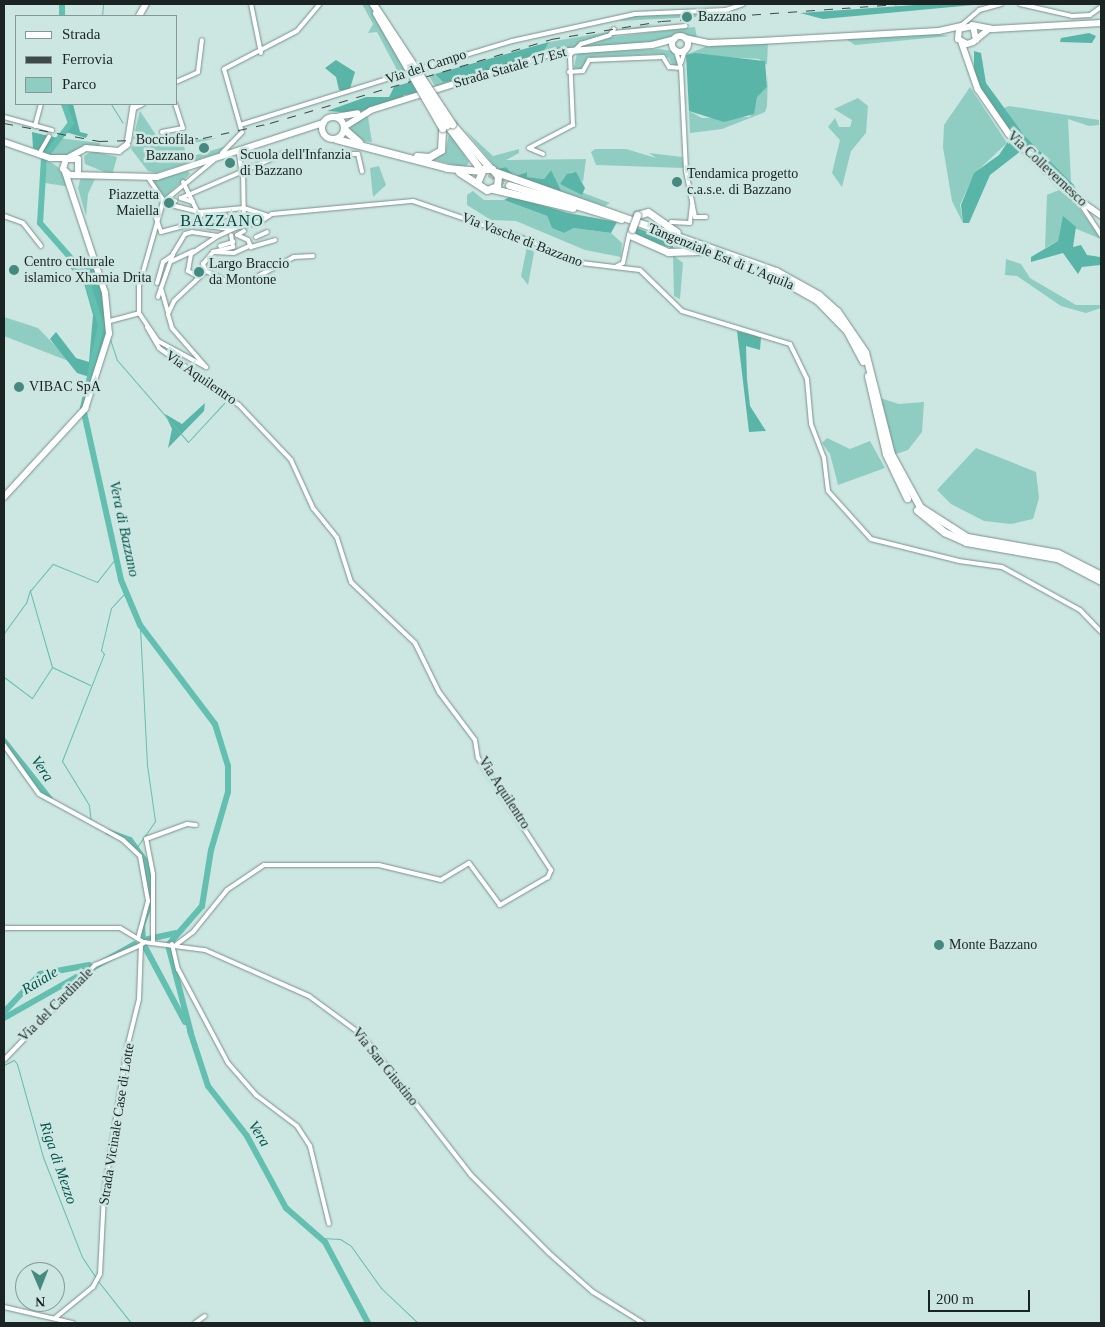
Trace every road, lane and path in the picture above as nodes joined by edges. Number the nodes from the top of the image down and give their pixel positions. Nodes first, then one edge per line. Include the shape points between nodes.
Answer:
1 (146, 4) edge
2 (251, 4) edge
3 (320, 4) edge
4 (372, 4) edge
5 (743, 4) edge
6 (1001, 4) edge
7 (1020, 4) edge
8 (1101, 7) edge
9 (140, 15) edge
10 (972, 15) junction
11 (1101, 24) edge
12 (971, 25) junction
13 (686, 26) dead end
14 (962, 26) junction
15 (614, 27) junction
16 (993, 29) junction
17 (939, 31) junction
18 (685, 38) junction
19 (674, 39) junction
20 (202, 40) dead end
21 (975, 41) junction
22 (960, 42) junction
23 (709, 43) junction
24 (652, 45) junction
25 (578, 49) junction
26 (685, 49) junction
27 (675, 50) junction
28 (261, 53) junction
29 (546, 56) junction
30 (568, 61) junction
31 (971, 65) junction
32 (681, 68) junction
33 (569, 72) junction
34 (178, 81) edge
35 (41, 105) edge
36 (175, 105) edge
37 (134, 106) edge
38 (371, 110) junction
39 (4, 117) edge
40 (335, 117) junction
41 (323, 123) junction
42 (447, 125) junction
43 (35, 126) junction
44 (344, 128) junction
45 (241, 129) junction
46 (52, 130) dead end
47 (162, 132) dead end
48 (324, 134) junction
49 (49, 137) dead end
50 (336, 139) junction
51 (4, 142) edge
52 (270, 142) junction
53 (362, 143) junction
54 (376, 148) junction
55 (81, 151) junction
56 (239, 152) junction
57 (543, 154) dead end
58 (40, 155) junction
59 (49, 158) junction
60 (68, 158) junction
61 (80, 161) junction
62 (212, 162) junction
63 (189, 168) junction
64 (447, 168) junction
65 (479, 168) junction
66 (242, 169) junction
67 (493, 170) junction
68 (64, 171) junction
69 (362, 172) dead end
70 (77, 173) junction
71 (101, 174) junction
72 (192, 176) junction
73 (149, 179) junction
74 (184, 182) junction
75 (477, 183) junction
76 (509, 185) tunnel mouth
77 (493, 189) junction
78 (74, 192) junction
79 (189, 194) junction
80 (181, 199) junction
81 (165, 200) junction
82 (1078, 200) junction
83 (193, 202) junction
84 (692, 205) junction
85 (171, 206) junction
86 (244, 208) junction
87 (197, 211) junction
88 (206, 211) junction
89 (1101, 215) edge
90 (4, 216) edge
91 (226, 216) dead end
92 (269, 216) junction
93 (210, 217) dead end
94 (706, 217) dead end
95 (156, 218) junction
96 (659, 218) junction
97 (671, 222) dead end
98 (196, 224) junction
99 (633, 224) junction
100 (244, 226) junction
101 (215, 227) junction
102 (232, 229) junction
103 (655, 229) junction
104 (244, 231) dead end
105 (192, 232) junction
106 (266, 232) dead end
107 (226, 234) junction
108 (231, 235) junction
109 (237, 235) junction
110 (1101, 235) edge
111 (218, 237) junction
112 (252, 238) junction
113 (685, 238) junction
114 (275, 240) dead end
115 (233, 242) junction
116 (209, 244) junction
117 (41, 246) dead end
118 (249, 246) junction
119 (193, 250) junction
120 (674, 251) junction
121 (707, 251) junction
122 (212, 253) junction
123 (173, 255) junction
124 (313, 256) dead end
125 (172, 261) junction
126 (616, 267) junction
127 (206, 271) junction
128 (199, 277) junction
129 (157, 283) dead end
130 (162, 288) junction
131 (158, 297) dead end
132 (168, 312) junction
133 (139, 313) junction
134 (110, 321) junction
135 (147, 327) junction
136 (4, 497) edge
137 (1075, 560) junction
138 (1101, 570) edge
139 (1101, 575) edge
140 (1101, 581) edge
141 (1101, 632) edge
142 (4, 745) edge
143 (196, 825) dead end
144 (4, 928) edge
145 (153, 940) junction
146 (141, 941) junction
147 (171, 944) junction
148 (4, 1060) edge
149 (329, 1224) dead end
150 (4, 1307) edge
151 (205, 1316) dead end
152 (56, 1318) junction
153 (73, 1323) edge
154 (195, 1323) edge
155 (643, 1323) edge

1 - 9 main road
2 - 28 street
3 - 28 street via 307,24
4 - 42 highway, bridge
5 - 15 street via 726,10 638,14
6 - 10 street
7 - 8 street via 1072,16 1090,15
10 - 12 street
10 - 14 street
11 - 16 main road
12 - 14 main road
12 - 16 main road
12 - 21 main road via 977,31
13 - 15 street
14 - 17 main road
14 - 22 main road
15 - 25 street
15 - 45 street, Via del Campo via 492,46
16 - 21 main road
17 - 22 main road
17 - 23 main road
18 - 19 main road, Strada Statale 17 Est
18 - 23 main road
18 - 26 main road
19 - 24 main road, Strada Statale 17 Est
19 - 27 main road
20 - 34 street via 198,72
21 - 22 main road
21 - 31 main road, Via Collevernesco
22 - 31 main road, Via Collevernesco
23 - 26 main road
24 - 25 main road, Strada Statale 17 Est
24 - 27 main road, Strada Statale 17 Est
25 - 29 main road, Strada Statale 17 Est
25 - 30 street
26 - 27 main road, Strada Statale 17 Est
26 - 32 street
27 - 32 street
28 - 45 street via 224,70
29 - 30 street via 563,55
29 - 38 main road, Strada Statale 17 Est
30 - 33 street
31 - 82 main road, Via Collevernesco via 980,92 1003,126
32 - 33 street via 669,67 663,57 589,60 583,71
32 - 84 street via 685,158
33 - 57 street via 572,126 529,148
35 - 43 street
36 - 47 street via 183,128
37 - 55 main road via 128,143 120,151
38 - 40 main road, Strada Statale 17 Est
38 - 44 main road, Strada Statale 17 Est
39 - 43 street
40 - 41 main road
40 - 44 main road
41 - 48 main road
41 - 52 main road
42 - 53 highway via 442,148 428,157
42 - 65 highway
42 - 67 highway
43 - 46 street
44 - 50 main road
44 - 53 highway
45 - 62 street via 232,146
48 - 50 main road
48 - 52 main road
49 - 58 street
50 - 54 highway
51 - 58 main road
52 - 56 main road
53 - 54 highway
54 - 64 highway
55 - 60 main road
55 - 61 main road
56 - 62 main road
56 - 66 street
58 - 59 main road
59 - 60 main road
59 - 68 main road
60 - 61 main road
60 - 68 main road
61 - 70 main road
61 - 71 main road
62 - 63 main road
62 - 72 street
63 - 72 street
63 - 73 main road
64 - 65 highway
64 - 75 highway
65 - 67 highway
65 - 75 highway
66 - 69 street via 294,152 358,154
66 - 79 street
66 - 86 street
67 - 77 highway via 498,181
67 - 99 highway
68 - 70 main road
68 - 78 main road
70 - 71 main road
70 - 78 main road
71 - 73 main road
72 - 74 street
73 - 81 street
74 - 79 street
74 - 81 street
75 - 77 highway via 484,190
76 - 99 highway
77 - 99 highway
78 - 134 main road
79 - 80 street
79 - 83 street
80 - 83 street
80 - 85 street
81 - 85 street
81 - 95 street
82 - 89 main road, Via Collevernesco
82 - 110 street
83 - 87 street
84 - 94 street via 696,218
84 - 97 street via 690,223
85 - 87 street
86 - 88 street
86 - 92 street
86 - 100 street
87 - 88 street
88 - 93 street
88 - 98 street
90 - 117 street via 23,223
91 - 101 street via 218,218
92 - 100 street
92 - 126 street, Via Vasche di Bazzano via 413,201 533,242 573,262
95 - 98 street via 160,232
95 - 133 street via 139,288
96 - 99 highway via 643,210
96 - 103 highway via 662,224
96 - 113 highway
98 - 101 street
98 - 105 street
99 - 103 highway, Tangenziale Est di L'Aquila
99 - 120 highway
99 - 126 street via 623,263
100 - 102 street
101 - 102 street
102 - 107 street
103 - 113 highway, Tangenziale Est di L'Aquila
103 - 120 highway via 675,243
103 - 121 highway, Tangenziale Est di L'Aquila
104 - 109 street
105 - 111 street
105 - 123 street via 185,234
106 - 112 street
107 - 108 street
107 - 111 street
108 - 109 street
108 - 115 street
109 - 112 street
111 - 115 street via 221,247
111 - 116 street
112 - 118 street
113 - 137 highway, Tangenziale Est di L'Aquila via 790,278 837,311 865,352 898,472 930,516 967,537
114 - 118 street
115 - 122 street via 232,248
116 - 119 street
116 - 122 street
118 - 122 street via 234,253
119 - 125 street
119 - 128 street via 188,270
120 - 121 highway
121 - 140 highway, Tangenziale Est di L'Aquila via 796,286 847,331 869,378 893,473 901,491 926,519 966,542 1057,558
122 - 127 street via 203,264
123 - 125 street
123 - 129 street via 163,262
124 - 127 street via 294,257 248,282 231,283
125 - 130 street
126 - 141 street, Via Vasche di Bazzano via 645,274 682,311 790,344 807,379 811,424 824,458 828,491 871,539 959,561 999,566 1080,610
127 - 128 street
128 - 132 street
130 - 131 street
130 - 132 street
132 - 135 street via 172,328 206,367 167,347
133 - 134 street
133 - 135 street
134 - 136 main road via 100,368 84,411
135 - 147 street, Via Aquilentro via 149,337 161,350 241,406 291,460 313,508 337,538 351,582 415,643 439,692 475,740 478,758 551,870 548,877 500,905 469,863 443,880 379,865 264,865 226,890 194,932
137 - 138 highway
137 - 139 highway, Tangenziale Est di L'Aquila
142 - 146 street, Strada Vicinale Case di Lotte via 39,794 124,840 140,856 148,901
143 - 145 street via 149,836 146,845 153,874
144 - 146 street, Via San Giustino via 111,926
145 - 146 street, Via San Giustino
145 - 147 street, Via San Giustino
146 - 148 street, Via del Cardinale via 95,965
146 - 152 street, Strada Vicinale Case di Lotte via 140,998 127,1048 104,1195 100,1274 92,1287
147 - 149 street via 178,969 228,1063 256,1095 297,1126 310,1146
147 - 155 street, Via San Giustino via 205,950 270,976 350,1024 486,1192 588,1288
150 - 152 street
151 - 154 street
152 - 153 street

